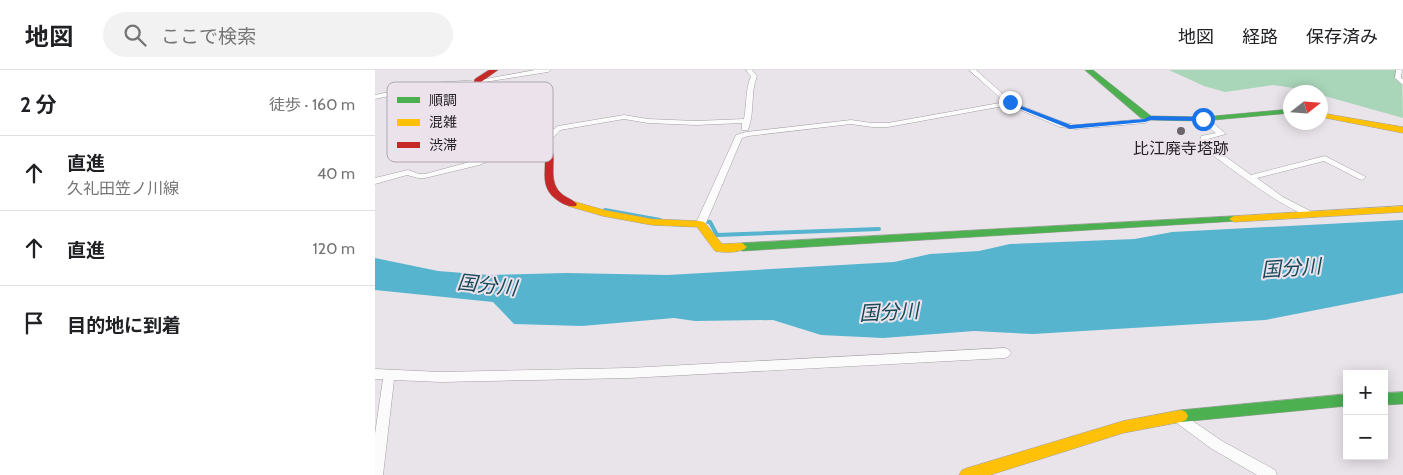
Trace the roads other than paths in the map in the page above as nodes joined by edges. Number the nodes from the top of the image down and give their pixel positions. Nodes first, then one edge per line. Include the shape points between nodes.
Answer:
1 (547, 70) edge
2 (749, 70) edge
3 (972, 70) edge
4 (1089, 70) edge
5 (1399, 70) edge
6 (486, 78) edge
7 (455, 82) edge
8 (1403, 83) edge
9 (1010, 102) junction
10 (1283, 112) edge
11 (1328, 116) edge
12 (1150, 118) junction
13 (1203, 119) junction
14 (746, 121) junction
15 (1403, 130) edge
16 (553, 131) edge
17 (746, 134) junction
18 (478, 162) edge
19 (550, 162) edge
20 (1361, 177) dead end
21 (1251, 178) junction
22 (375, 180) edge
23 (1403, 209) edge
24 (1312, 214) junction
25 (702, 222) junction
26 (1005, 353) dead end
27 (375, 374) edge
28 (389, 376) junction
29 (1403, 398) edge
30 (1388, 399) edge
31 (1343, 400) edge
32 (1178, 417) junction
33 (376, 475) edge
34 (967, 475) edge
35 (1270, 475) edge

1 - 6 street
2 - 14 street via 754,76
3 - 9 street
4 - 12 street
5 - 8 street via 1398,78
6 - 7 street
9 - 12 street via 1070,127
9 - 17 street via 888,125 851,122
10 - 13 street
11 - 15 street
12 - 13 street
13 - 21 street via 1223,134 1204,138 1203,144
14 - 16 street via 687,123 624,118
14 - 17 street
17 - 25 street via 739,137
18 - 22 street via 433,174 418,176 409,172
19 - 25 street via 551,188 556,196 587,209 663,224
20 - 21 street via 1325,158
21 - 24 street via 1280,199
23 - 24 street
24 - 25 street via 719,248
26 - 28 street via 629,373
27 - 28 street
28 - 33 street
29 - 30 street
31 - 32 street
32 - 34 street via 1123,427
32 - 35 street via 1217,445

